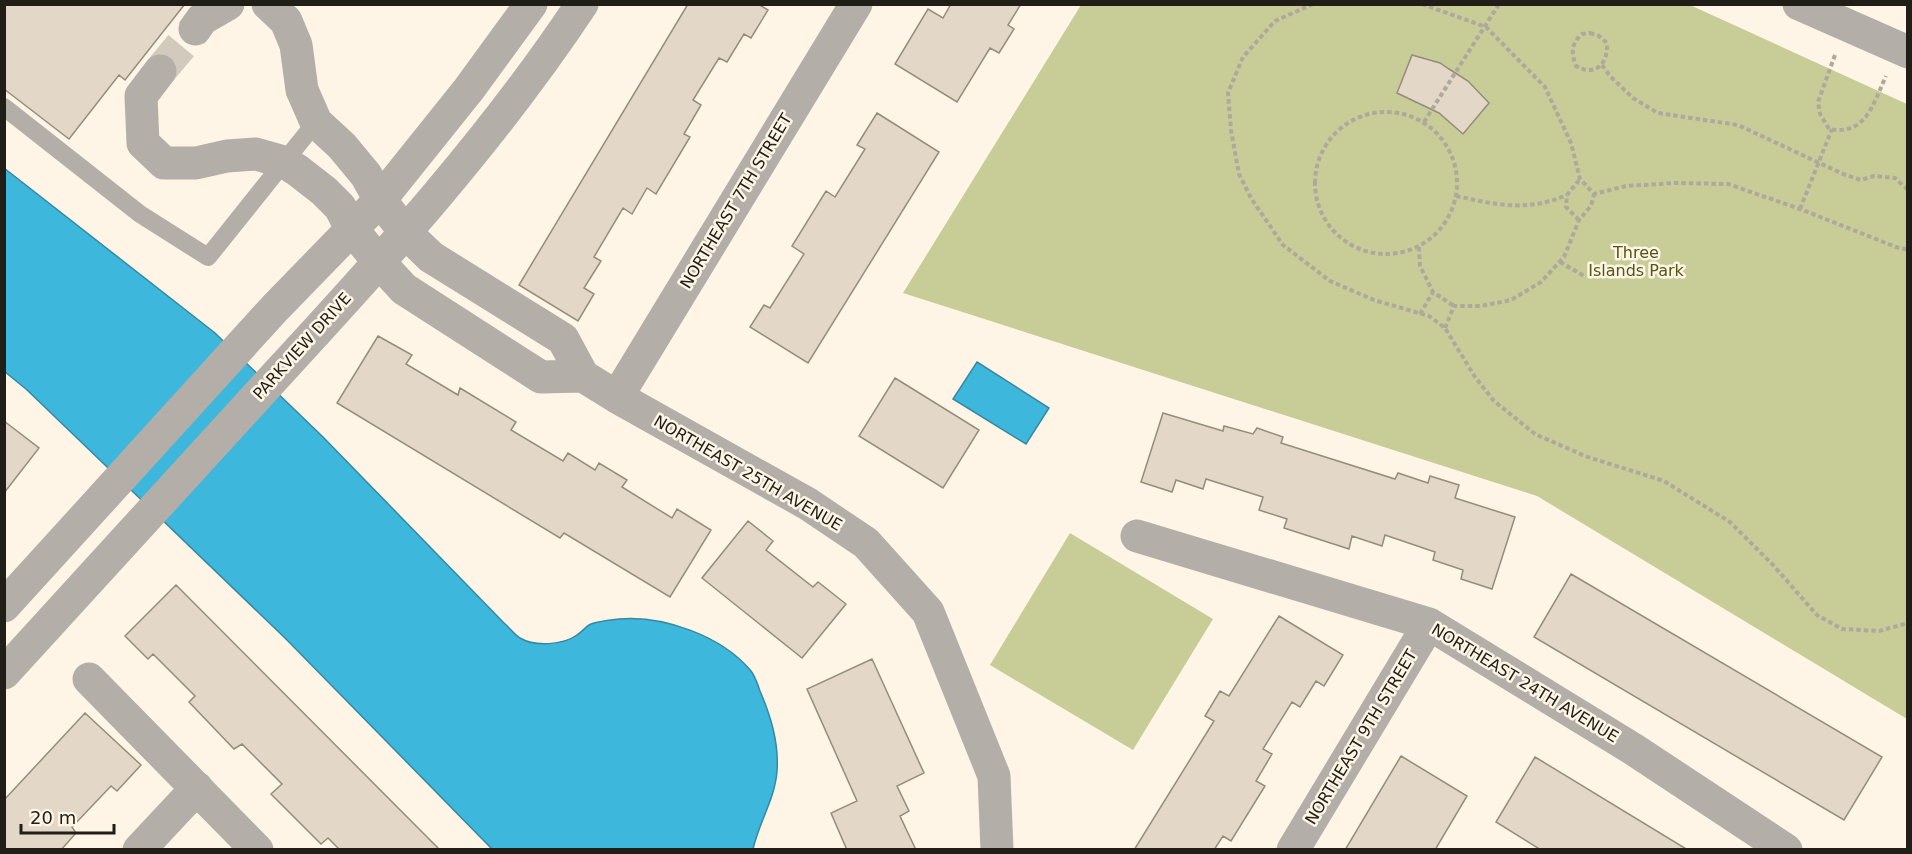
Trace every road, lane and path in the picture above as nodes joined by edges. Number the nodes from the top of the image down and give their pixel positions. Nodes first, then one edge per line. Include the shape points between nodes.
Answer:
1 (228, 4) edge
2 (268, 4) edge
3 (531, 4) edge
4 (582, 4) edge
5 (856, 4) edge
6 (1313, 4) edge
7 (1422, 4) edge
8 (1499, 4) edge
9 (1799, 4) edge
10 (1845, 25) junction
11 (1486, 27) junction
12 (195, 29) tunnel mouth
13 (1903, 50) edge
14 (1602, 65) junction
15 (160, 71) tunnel mouth
16 (469, 89) junction
17 (4, 107) edge
18 (504, 115) junction
19 (316, 122) junction
20 (1424, 122) junction
21 (1832, 129) junction
22 (284, 162) junction
23 (1819, 162) junction
24 (1580, 179) junction
25 (1908, 190) edge
26 (1594, 194) junction
27 (1567, 195) junction
28 (1456, 196) junction
29 (380, 200) junction
30 (1800, 209) junction
31 (1579, 220) junction
32 (351, 228) junction
33 (406, 232) junction
34 (1419, 247) junction
35 (1908, 250) edge
36 (378, 262) junction
37 (1560, 262) junction
38 (1584, 276) dead end
39 (1433, 292) junction
40 (1454, 306) junction
41 (1420, 314) junction
42 (1445, 328) junction
43 (583, 376) junction
44 (617, 397) junction
45 (1137, 536) dead end
46 (4, 606) edge
47 (1908, 623) edge
48 (1429, 624) junction
49 (4, 673) edge
50 (89, 679) dead end
51 (197, 788) junction
52 (140, 849) edge
53 (257, 849) edge
54 (997, 849) edge
55 (1293, 849) edge
56 (1786, 849) edge

1 - 12 street via 202,19
2 - 19 street via 286,21 296,45 302,90
3 - 16 street
4 - 18 street, PARKVIEW DRIVE
5 - 44 street, NORTHEAST 7TH STREET
6 - 41 path via 1275,21 1243,57 1228,93 1239,174 1282,245 1330,281
7 - 11 path
8 - 11 path
9 - 10 street
10 - 13 street
10 - 21 path via 1818,102 1820,114
11 - 20 path
11 - 24 path via 1545,87 1572,143
13 - 21 path via 1867,115 1855,126 1840,132
14 - 14 path via 1607,43 1599,36 1582,34 1572,49 1576,66 1591,71
14 - 23 path via 1633,98 1658,113 1738,125
15 - 22 street via 141,96 143,143 164,163 196,163 256,154
16 - 18 street
16 - 29 street
17 - 22 lane via 140,214 208,257
18 - 33 street, PARKVIEW DRIVE
19 - 22 lane
19 - 29 street, NORTHEAST 25TH AVENUE via 366,175
20 - 28 path via 1447,144 1456,166
20 - 34 path via 1388,111 1365,115 1344,125 1328,142 1318,163 1315,186 1320,209 1332,229 1350,244 1372,253 1396,253
21 - 23 path
22 - 32 street via 324,191 340,207
23 - 25 path via 1861,180 1874,176 1895,178
23 - 30 path
24 - 26 path
24 - 27 path
26 - 30 path via 1626,186 1728,184
26 - 31 path via 1591,206
27 - 28 path via 1549,203 1518,207
27 - 31 path via 1566,207
28 - 34 path via 1451,213 1438,232
29 - 32 street
29 - 33 street, NORTHEAST 25TH AVENUE
30 - 35 path
31 - 37 path
32 - 36 street
32 - 46 street
33 - 36 street, PARKVIEW DRIVE
33 - 43 street, NORTHEAST 25TH AVENUE via 431,256 563,339
34 - 39 path via 1420,266
36 - 43 street via 404,289 541,377
36 - 49 street, PARKVIEW DRIVE
37 - 38 path
37 - 40 path via 1541,282 1511,300
39 - 40 path
39 - 41 path
40 - 42 path
41 - 42 path
42 - 47 path via 1494,400 1535,434 1585,456 1664,480 1721,516 1773,565 1817,615 1842,629 1879,632
43 - 44 street, NORTHEAST 25TH AVENUE
44 - 54 street, NORTHEAST 25TH AVENUE via 808,504 866,543 928,612 994,776
45 - 48 street, NORTHEAST 24TH AVENUE
48 - 55 street, NORTHEAST 9TH STREET
48 - 56 street, NORTHEAST 24TH AVENUE via 1633,749
50 - 51 street
51 - 52 street
51 - 53 street

